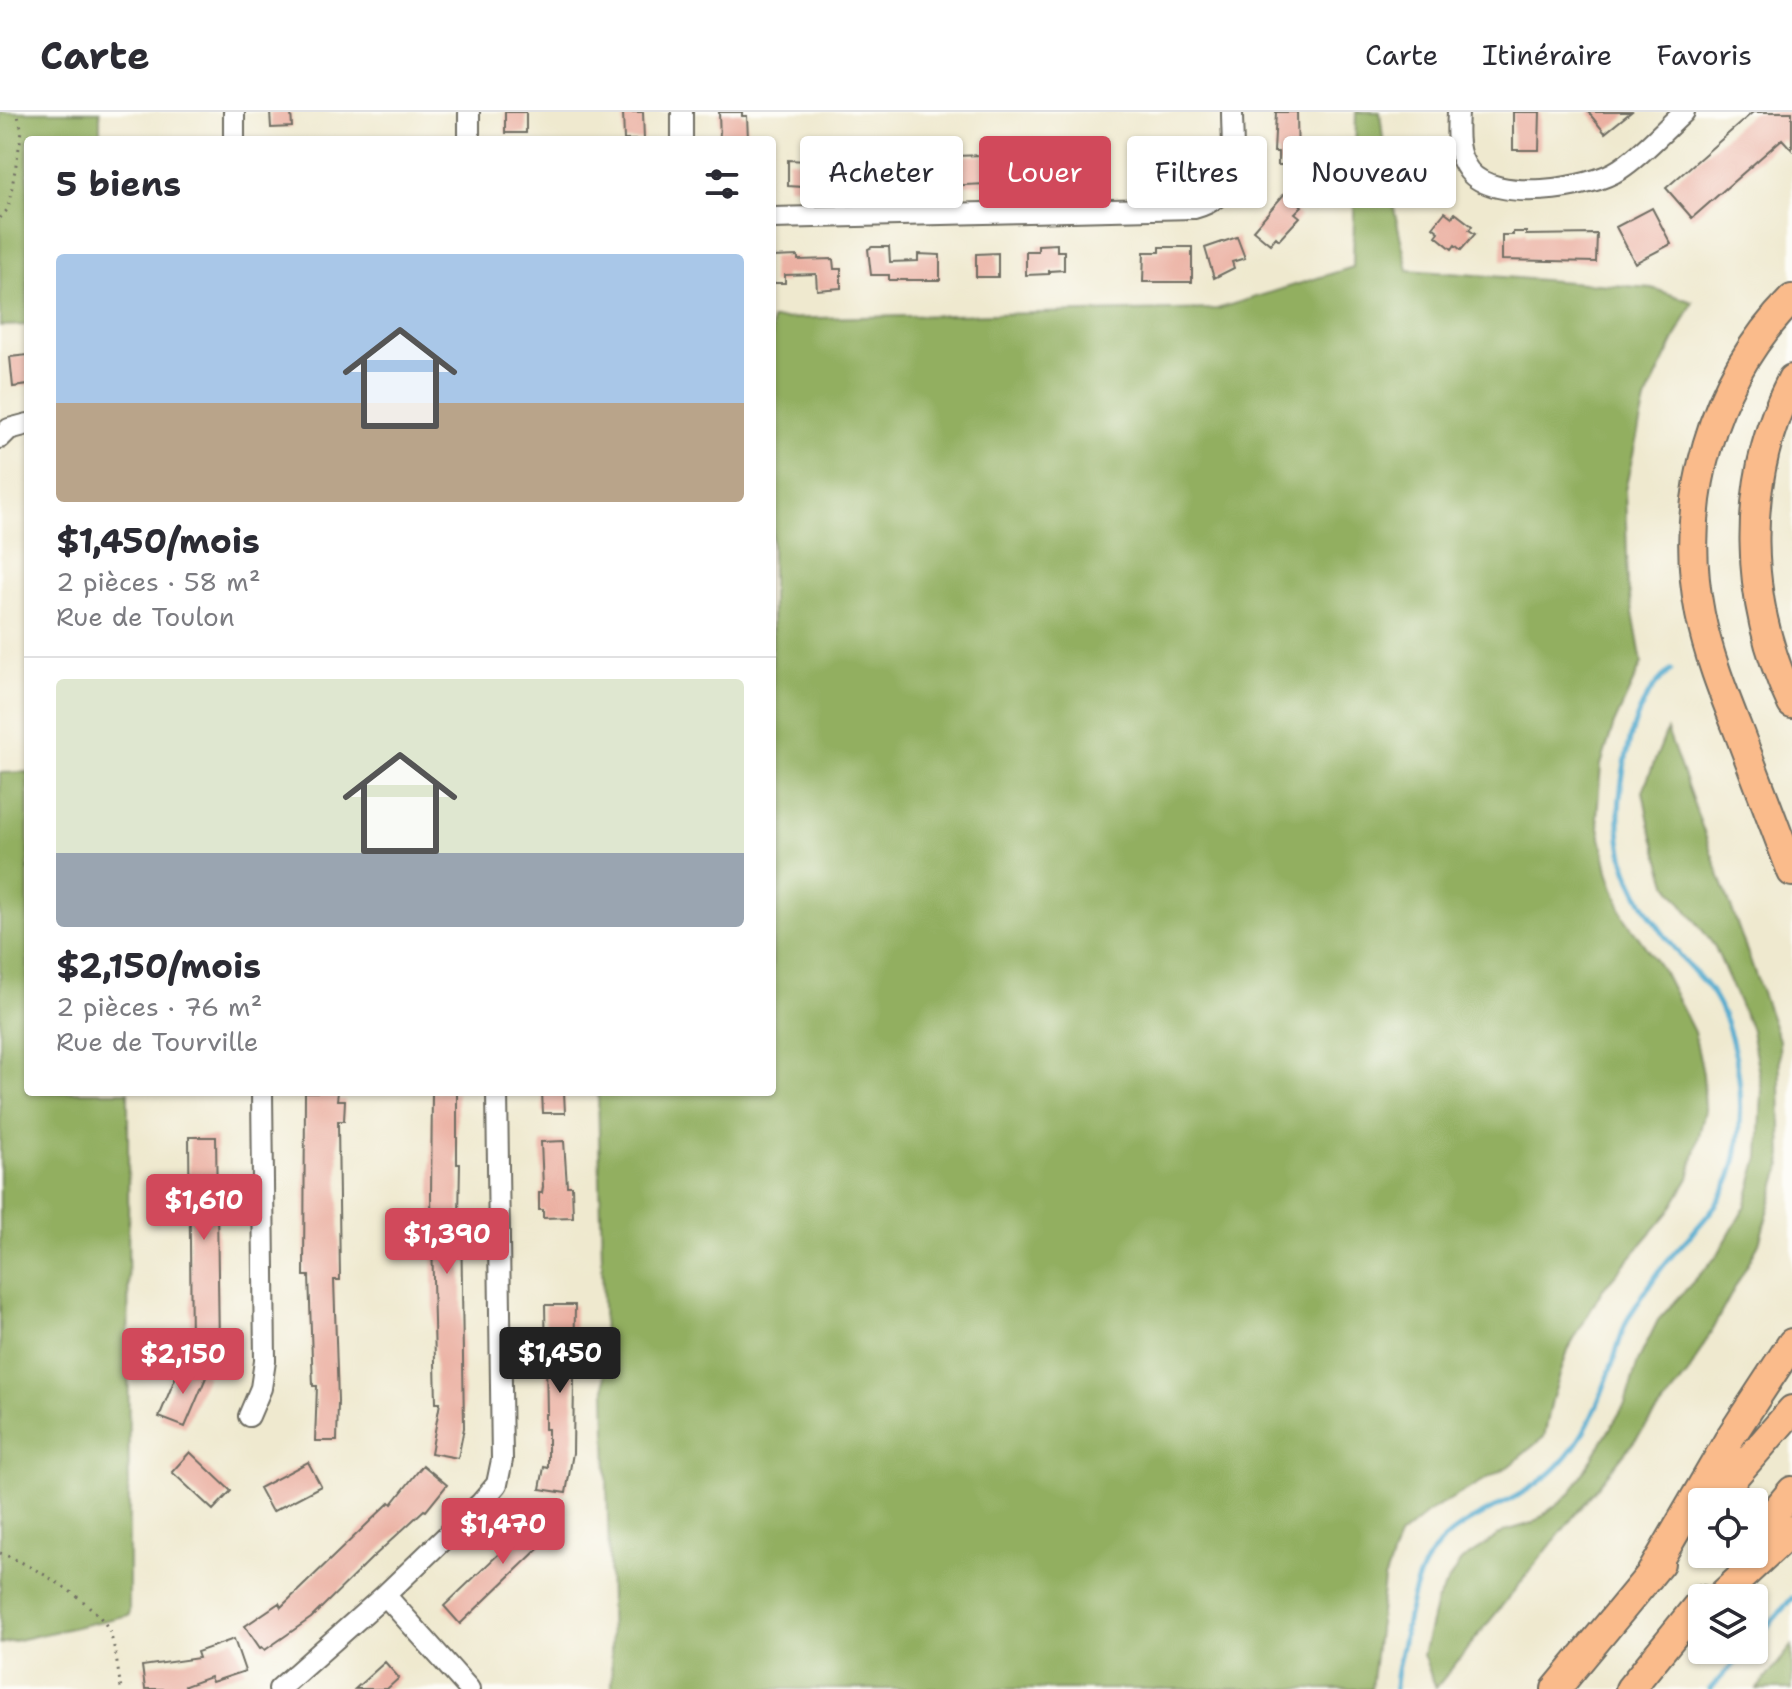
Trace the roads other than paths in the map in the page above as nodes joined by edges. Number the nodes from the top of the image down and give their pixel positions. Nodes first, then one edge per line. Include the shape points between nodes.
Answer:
1 (234, 112) edge
2 (469, 112) edge
3 (682, 112) edge
4 (1232, 112) edge
5 (1458, 112) edge
6 (1684, 112) edge
7 (234, 136) edge
8 (469, 136) edge
9 (682, 136) edge
10 (776, 218) edge
11 (1792, 299) edge
12 (1792, 379) edge
13 (24, 425) edge
14 (0, 438) edge
15 (1792, 704) edge
16 (1792, 872) edge
17 (262, 1096) edge
18 (497, 1096) edge
19 (1792, 1343) edge
20 (1792, 1410) edge
21 (249, 1416) dead end
22 (1724, 1488) edge
23 (1792, 1491) edge
24 (1768, 1520) edge
25 (1688, 1530) edge
26 (1792, 1530) edge
27 (1728, 1568) edge
28 (1649, 1577) junction
29 (1715, 1584) edge
30 (1734, 1584) edge
31 (385, 1595) junction
32 (1688, 1618) edge
33 (1688, 1627) edge
34 (1656, 1657) junction
35 (279, 1689) edge
36 (469, 1689) edge
37 (1556, 1689) edge
38 (1630, 1689) edge

1 - 7 street
2 - 8 street
3 - 9 street
4 - 10 street via 1232,170 1226,188 1208,204 1194,208
5 - 6 street via 1461,159 1471,174 1509,189 1570,188 1606,177
11 - 16 highway via 1749,353 1720,408 1701,469 1693,537 1697,599 1708,647
12 - 15 highway via 1765,452 1754,547 1762,621
13 - 14 street
17 - 21 street via 265,1361
18 - 31 street via 502,1460 497,1484
19 - 28 highway
20 - 22 highway
23 - 24 highway
25 - 28 highway
26 - 30 highway
27 - 29 highway
28 - 37 highway
31 - 35 street
31 - 36 street
32 - 34 highway
33 - 34 highway
34 - 38 highway

